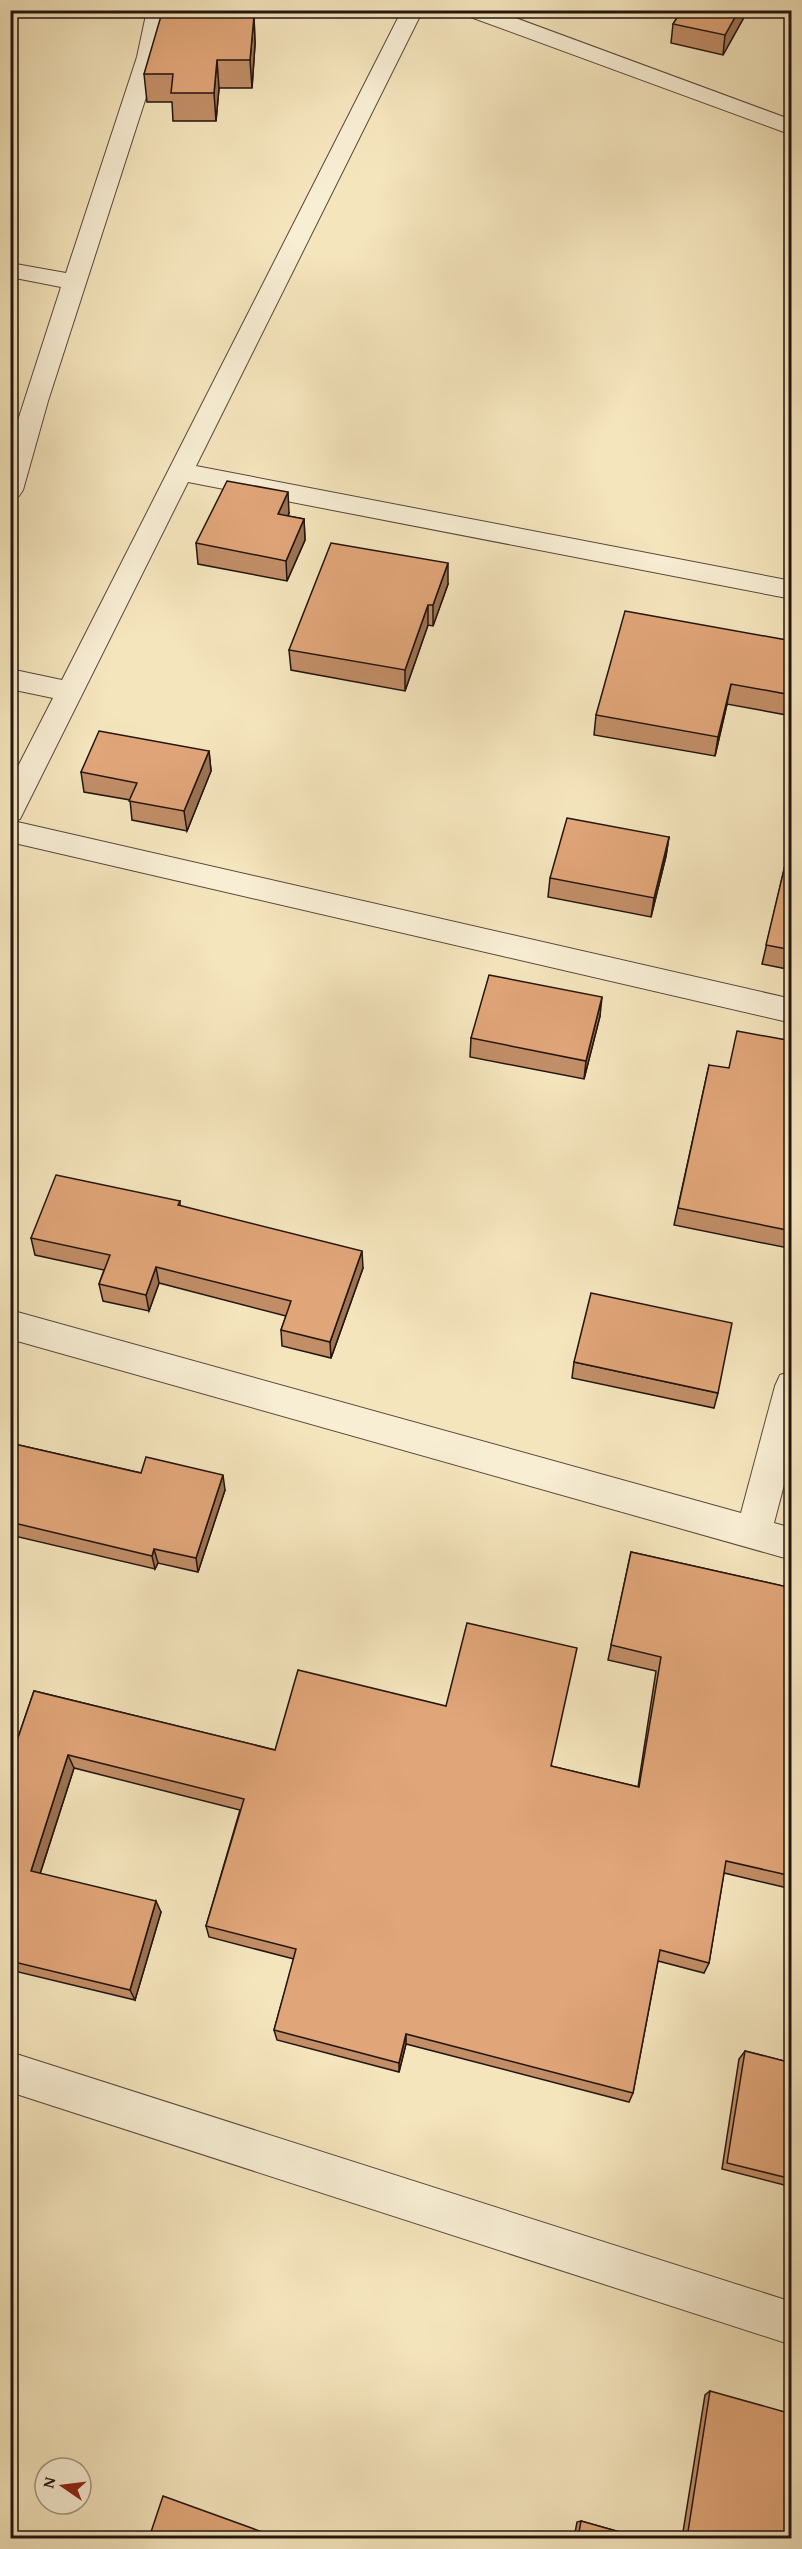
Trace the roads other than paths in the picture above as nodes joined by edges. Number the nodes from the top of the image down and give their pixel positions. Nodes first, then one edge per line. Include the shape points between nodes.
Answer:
1 (158, 10) edge
2 (413, 10) edge
3 (473, 10) edge
4 (542, 16) dead end
5 (522, 28) junction
6 (792, 129) edge
7 (10, 270) edge
8 (74, 282) junction
9 (183, 472) junction
10 (10, 490) edge
11 (792, 590) edge
12 (10, 679) edge
13 (70, 691) junction
14 (10, 811) edge
15 (10, 831) edge
16 (792, 1011) edge
17 (10, 1324) edge
18 (792, 1386) edge
19 (753, 1534) junction
20 (792, 1544) edge
21 (10, 2072) edge
22 (792, 2324) edge

1 - 8 street via 148,57
2 - 9 street
3 - 5 street
4 - 5 street
5 - 6 street
7 - 8 street
8 - 10 street
9 - 11 street
9 - 13 street
12 - 13 street
13 - 14 street
15 - 16 street
17 - 19 street
18 - 19 street
19 - 20 street
21 - 22 street

